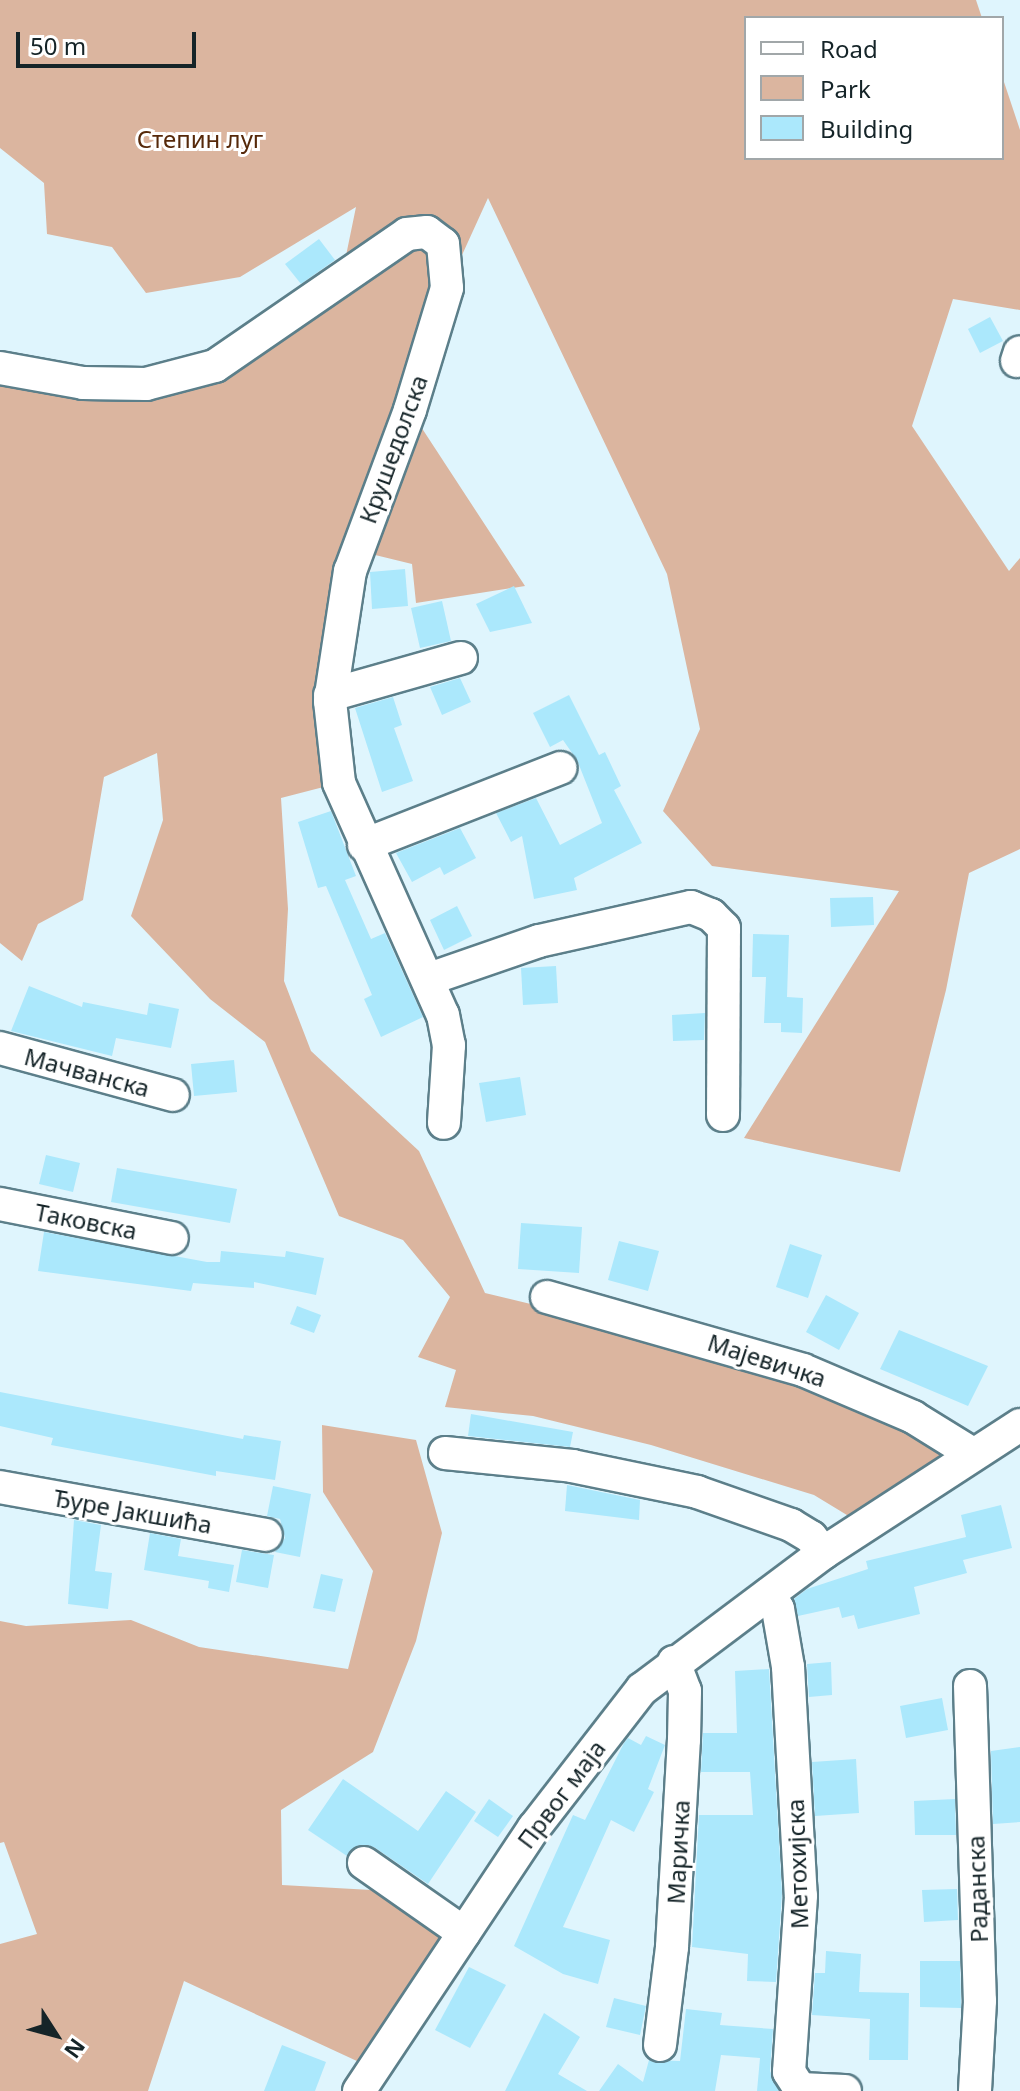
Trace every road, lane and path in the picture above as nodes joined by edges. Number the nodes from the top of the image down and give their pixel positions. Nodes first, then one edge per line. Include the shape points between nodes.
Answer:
1 (0, 368) edge
2 (461, 658) dead end
3 (330, 695) junction
4 (560, 768) dead end
5 (364, 845) junction
6 (429, 979) junction
7 (0, 1048) edge
8 (173, 1095) dead end
9 (723, 1115) dead end
10 (444, 1123) dead end
11 (0, 1204) edge
12 (172, 1238) dead end
13 (547, 1297) dead end
14 (1020, 1425) edge
15 (445, 1453) dead end
16 (973, 1454) junction
17 (0, 1487) edge
18 (266, 1535) dead end
19 (823, 1553) junction
20 (769, 1594) junction
21 (674, 1662) junction
22 (970, 1686) dead end
23 (364, 1863) dead end
24 (464, 1933) junction
25 (660, 2045) dead end
26 (359, 2091) edge
27 (845, 2091) edge
28 (975, 2091) edge

1 - 3 street, Крушедолска via 83,383 146,384 215,366 397,239 420,231 443,244 447,288 410,410 350,571
2 - 3 street
3 - 5 street, Крушедолска via 334,766
4 - 5 street
5 - 6 street, Крушедолска
6 - 9 street via 539,941 691,907 711,915 724,928
6 - 10 street, Крушедолска via 449,1045
7 - 8 street, Мачванска
11 - 12 street, Таковска
13 - 16 street, Мајевичка via 803,1370 927,1424
14 - 16 street, Првог маја
15 - 19 street via 572,1466 697,1492 791,1525 811,1537
16 - 19 street, Првог маја
17 - 18 street, Ђуре Јакшића
19 - 20 street, Првог маја
20 - 21 street, Првог маја
20 - 27 street, Метохијска via 781,1618 788,1667 801,1896 789,2072 800,2089
21 - 24 street, Првог маја via 628,1705 534,1828
21 - 25 street, Маричка via 685,1691 684,1740 672,1947
22 - 28 street, Раданска via 980,2001
23 - 24 street
24 - 26 street, Првог маја

